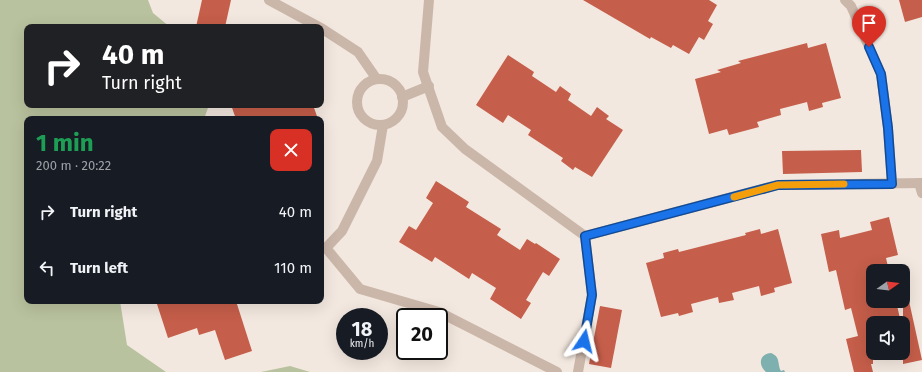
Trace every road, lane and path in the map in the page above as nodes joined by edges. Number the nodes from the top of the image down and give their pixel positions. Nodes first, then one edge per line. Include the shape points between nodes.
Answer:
1 (269, 0) edge
2 (430, 0) edge
3 (845, 0) edge
4 (313, 24) edge
5 (324, 31) edge
6 (376, 78) junction
7 (429, 86) junction
8 (402, 97) junction
9 (383, 125) junction
10 (892, 184) junction
11 (921, 186) edge
12 (585, 236) junction
13 (324, 246) edge
14 (324, 248) edge
15 (557, 372) edge
16 (578, 372) edge

1 - 4 lane
2 - 7 lane via 423,72
3 - 10 lane via 851,6 881,74
5 - 6 lane via 358,52
6 - 8 lane via 390,80 396,84
6 - 9 lane via 362,86 356,101 357,109 367,122
7 - 8 lane
7 - 12 lane via 442,127 465,149
8 - 9 lane via 401,112
9 - 13 lane via 377,162 342,231
10 - 11 lane
10 - 12 lane via 778,185
12 - 16 lane via 592,295
14 - 15 lane via 360,290 439,312

